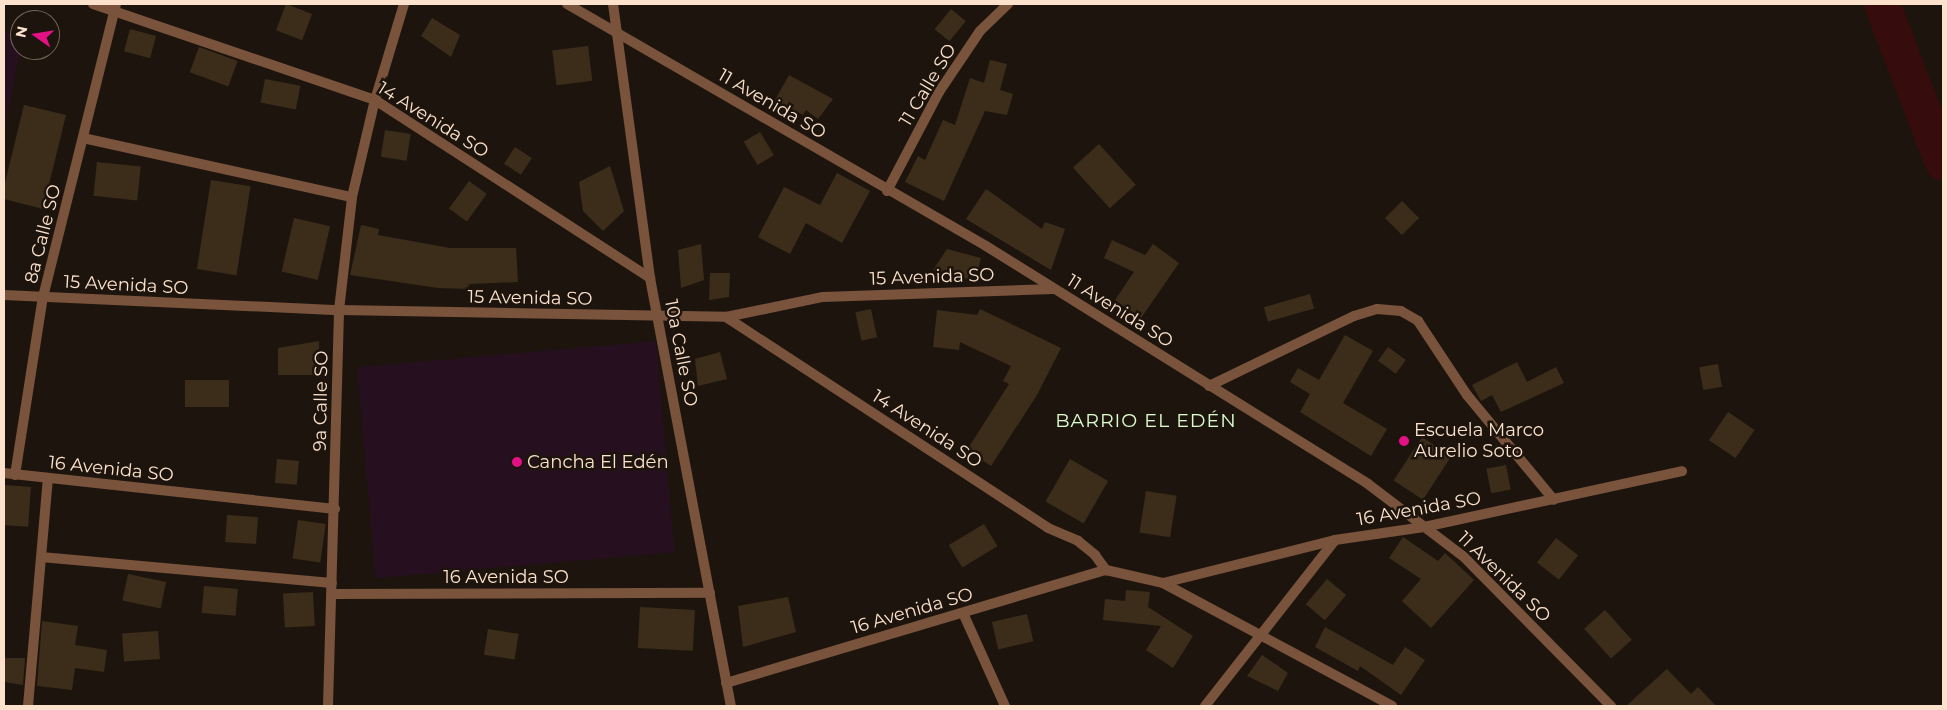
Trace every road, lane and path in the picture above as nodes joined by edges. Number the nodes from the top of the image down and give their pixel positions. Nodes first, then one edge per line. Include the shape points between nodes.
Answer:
1 (93, 4) edge
2 (404, 4) edge
3 (567, 4) edge
4 (613, 4) edge
5 (1008, 4) edge
6 (116, 7) edge
7 (618, 34) junction
8 (375, 100) junction
9 (83, 138) junction
10 (887, 191) junction
11 (352, 197) junction
12 (650, 278) junction
13 (1054, 289) junction
14 (4, 295) edge
15 (43, 297) junction
16 (339, 310) junction
17 (657, 317) junction
18 (726, 317) junction
19 (1209, 386) junction
20 (1682, 471) dead end
21 (4, 473) edge
22 (15, 475) junction
23 (48, 478) junction
24 (1554, 500) junction
25 (335, 509) junction
26 (1424, 528) junction
27 (1335, 540) junction
28 (41, 557) junction
29 (1106, 570) junction
30 (1163, 582) junction
31 (332, 583) junction
32 (710, 593) junction
33 (332, 594) junction
34 (963, 613) junction
35 (1260, 637) junction
36 (726, 683) junction
37 (28, 706) edge
38 (328, 706) edge
39 (731, 706) edge
40 (1005, 706) edge
41 (1205, 706) edge
42 (1392, 706) edge
43 (1611, 706) edge

1 - 6 street, 14 Avenida SO
2 - 8 street, 9a Calle SO
3 - 7 street, 11 Avenida SO
4 - 7 street, 10a Calle SO
5 - 10 street, 11 Calle SO via 980,31 939,92
6 - 8 street, 14 Avenida SO
6 - 9 street, 8a Calle SO
7 - 10 street, 11 Avenida SO
7 - 12 street, 10a Calle SO
8 - 11 street, 9a Calle SO
8 - 12 street, 14 Avenida SO
9 - 11 street
9 - 15 street, 8a Calle SO
10 - 13 street, 11 Avenida SO
11 - 16 street, 9a Calle SO
12 - 17 street, 10a Calle SO
13 - 18 street, 15 Avenida SO via 823,296
13 - 19 street, 11 Avenida SO
14 - 15 street, 15 Avenida SO
15 - 16 street, 15 Avenida SO
15 - 22 street, 8a Calle SO
16 - 17 street, 15 Avenida SO
16 - 25 street, 9a Calle SO
17 - 18 street, 15 Avenida SO
17 - 32 street, 10a Calle SO
18 - 29 street, 14 Avenida SO via 1048,528 1078,541 1095,555
19 - 24 street via 1354,316 1377,309 1402,311 1418,321 1467,396
19 - 26 street, 11 Avenida SO via 1368,484
20 - 24 street, 16 Avenida SO
21 - 22 street, 16 Avenida SO
22 - 23 street, 16 Avenida SO
23 - 25 street, 16 Avenida SO
23 - 28 street
24 - 26 street, 16 Avenida SO
25 - 31 street, 9a Calle SO
26 - 27 street, 16 Avenida SO
26 - 43 street, 11 Avenida SO via 1463,556
27 - 30 street, 16 Avenida SO
27 - 35 street
28 - 31 street
28 - 37 street
29 - 30 street
29 - 34 street, 16 Avenida SO
30 - 35 street
31 - 33 street, 9a Calle SO
32 - 33 street, 16 Avenida SO
32 - 36 street, 10a Calle SO
33 - 38 street, 9a Calle SO
34 - 36 street, 16 Avenida SO
34 - 40 street
35 - 41 street
35 - 42 street
36 - 39 street, 10a Calle SO

